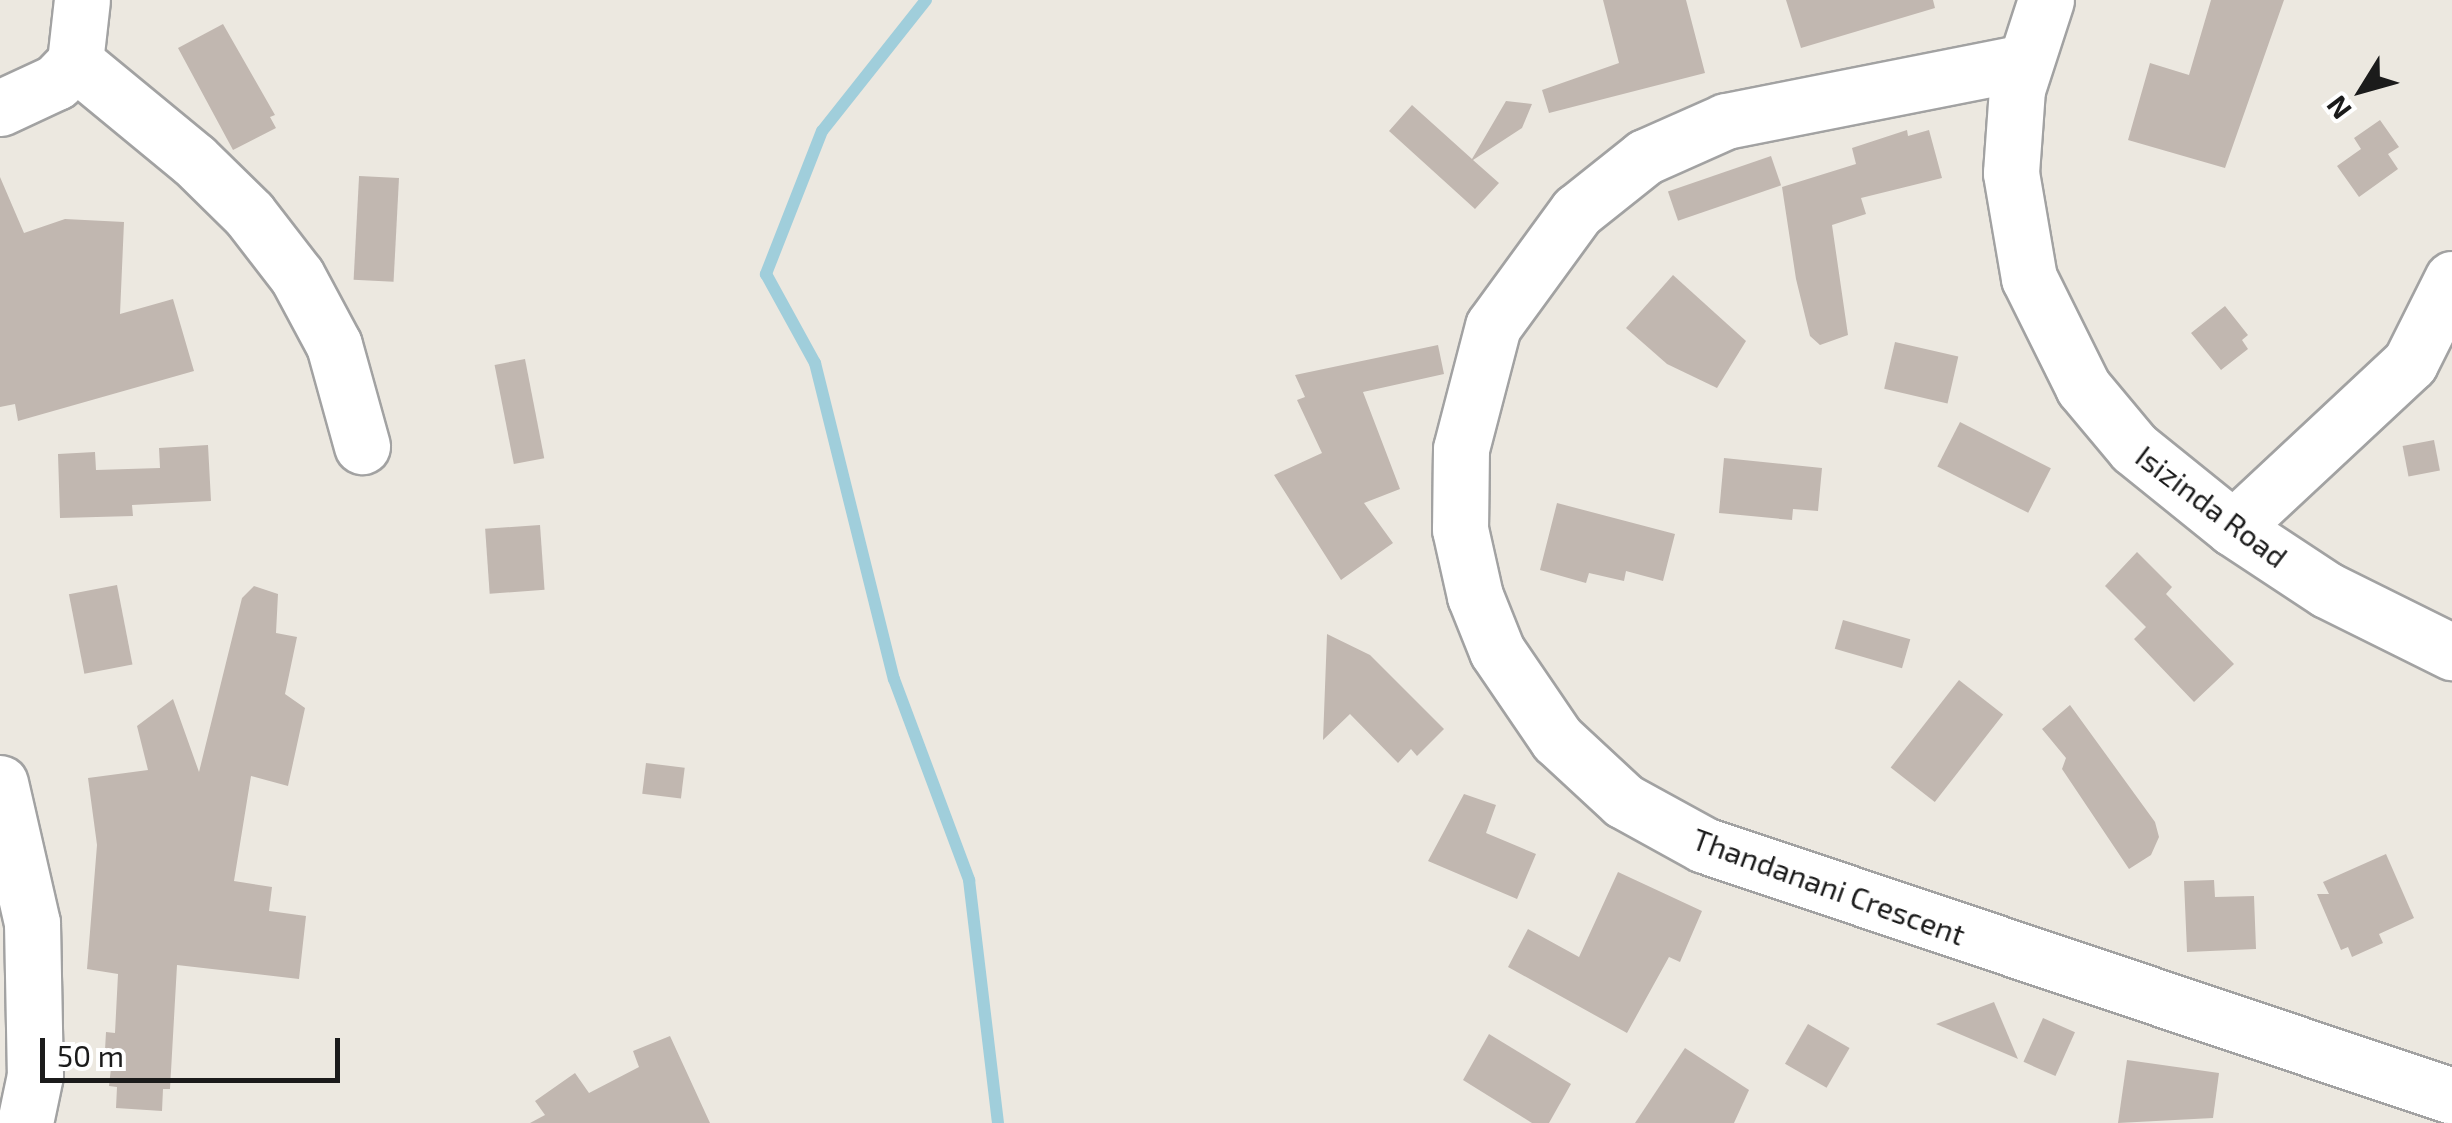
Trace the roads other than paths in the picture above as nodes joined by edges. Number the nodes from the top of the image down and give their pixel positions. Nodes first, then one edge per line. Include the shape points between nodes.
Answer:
1 (82, 0) edge
2 (2046, 0) edge
3 (75, 62) junction
4 (2024, 62) junction
5 (0, 108) edge
6 (2452, 279) edge
7 (362, 446) dead end
8 (2233, 528) junction
9 (2452, 652) edge
10 (0, 783) edge
11 (2452, 1096) edge
12 (25, 1123) edge

1 - 3 street
2 - 4 street, Isizinda Road
3 - 5 street via 56,82
3 - 7 street via 194,160 249,214 296,276 334,345
4 - 8 street, Isizinda Road via 2011,174 2029,278 2049,329 2082,387 2134,448
4 - 11 street, Thandanani Crescent via 1841,93 1686,134 1577,211 1493,326 1461,448 1460,530 1497,652 1557,739 1624,802 1704,845
6 - 8 street via 2410,362
8 - 9 street, Isizinda Road via 2327,590
10 - 12 street via 33,941 35,1075

